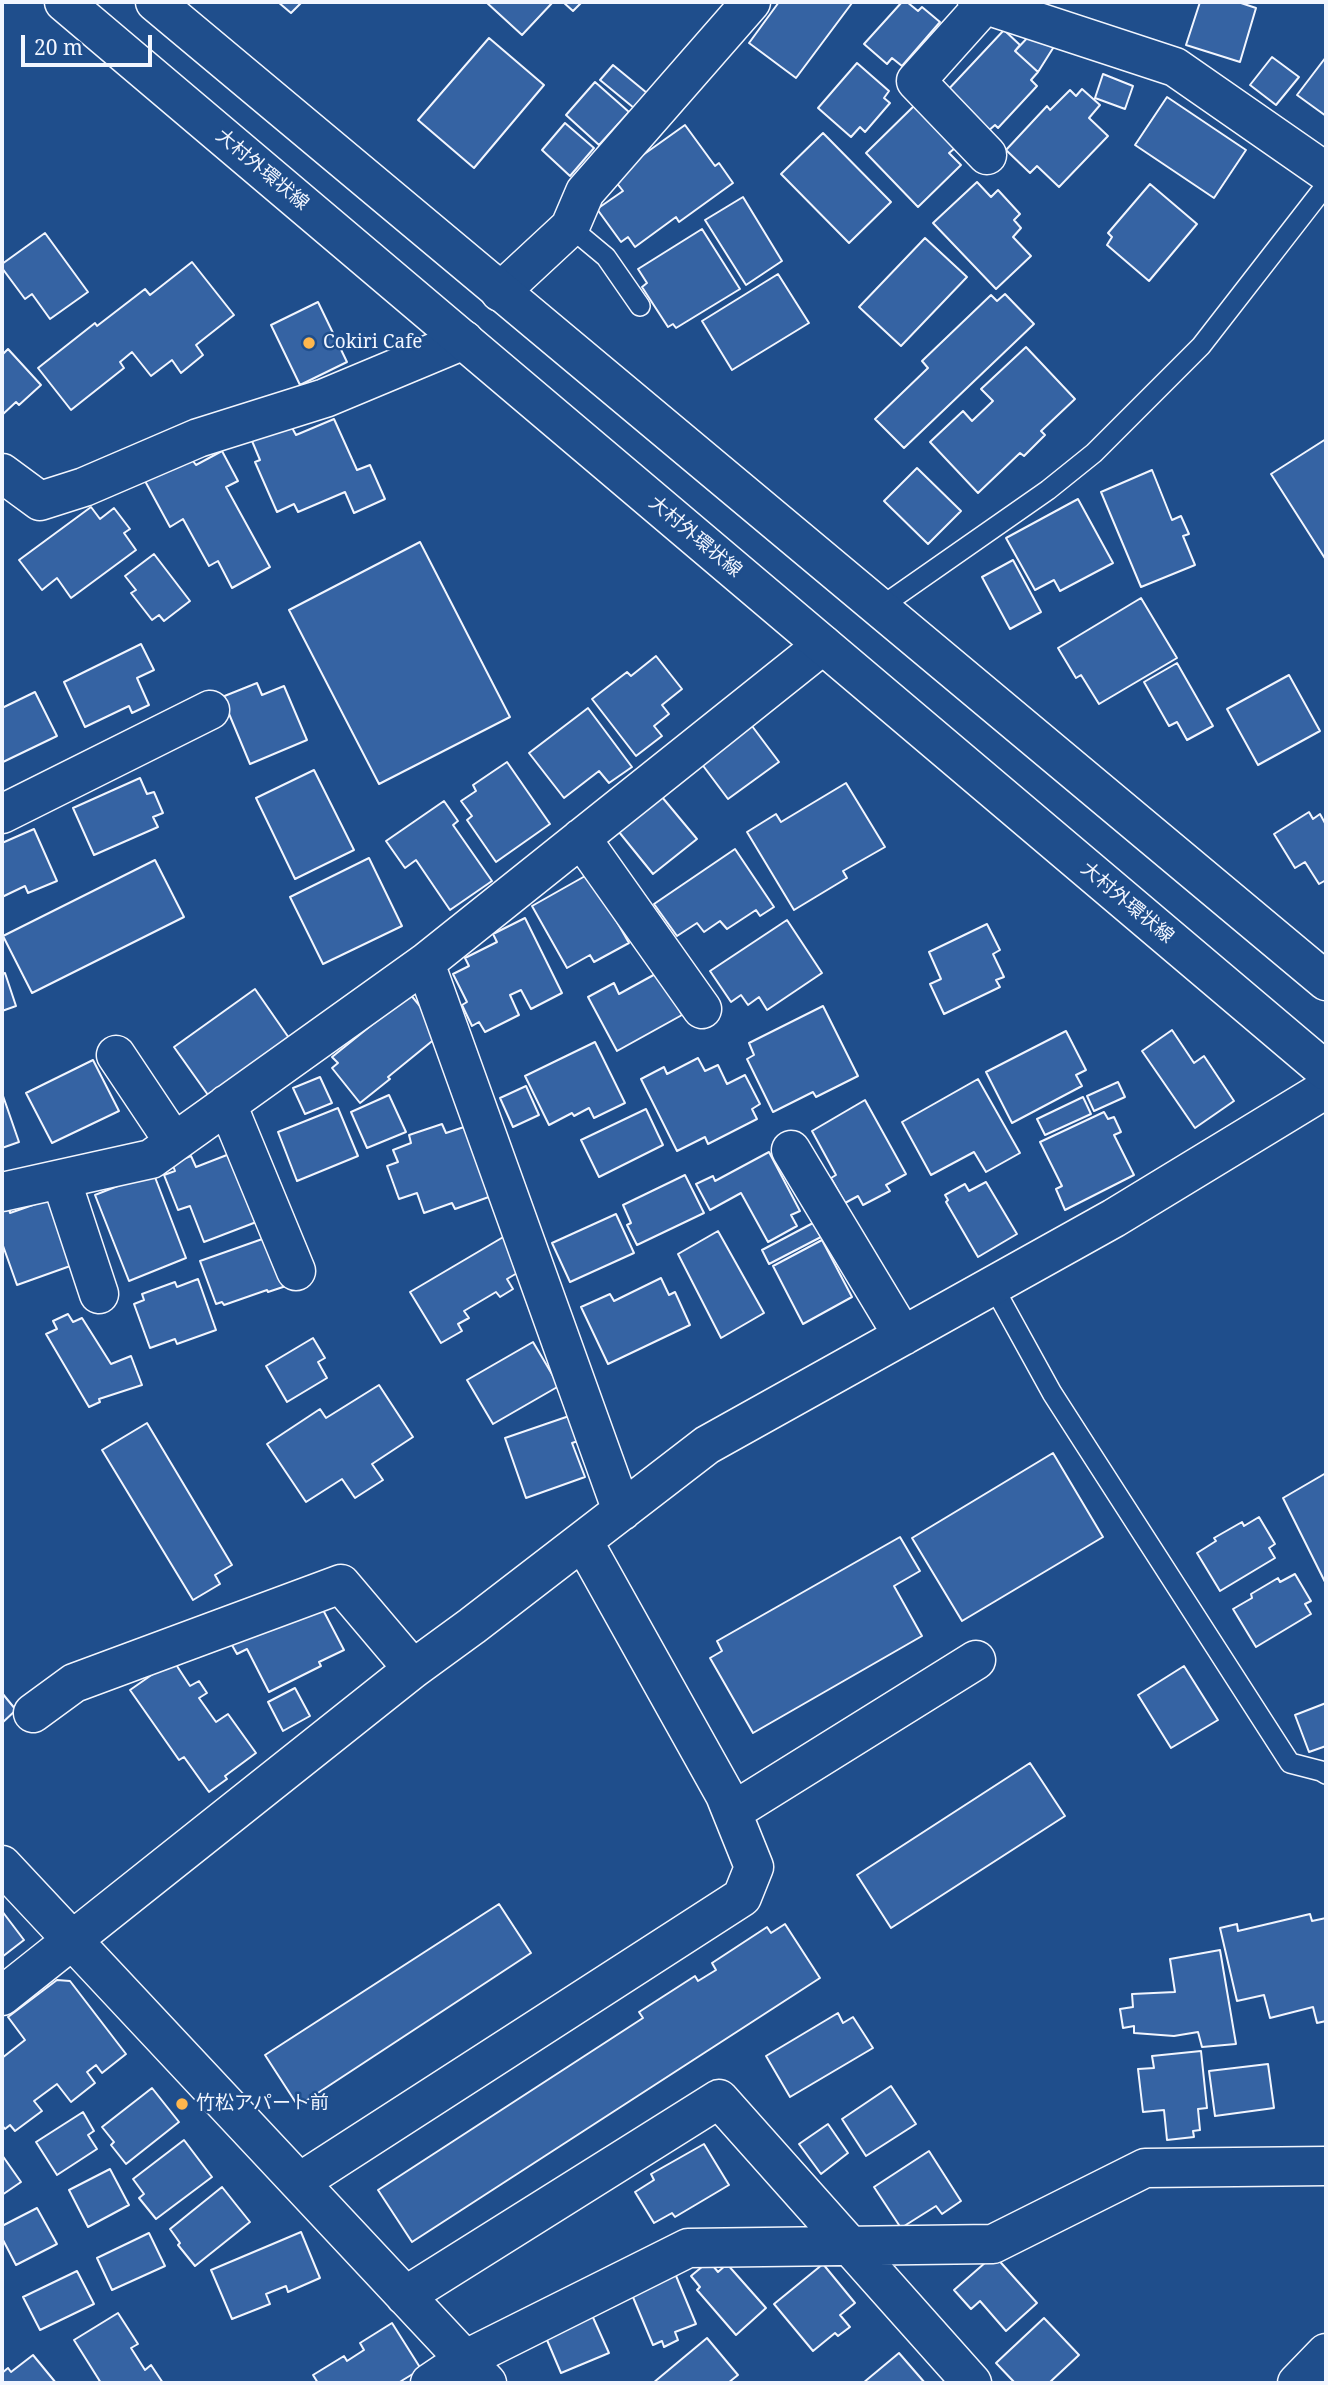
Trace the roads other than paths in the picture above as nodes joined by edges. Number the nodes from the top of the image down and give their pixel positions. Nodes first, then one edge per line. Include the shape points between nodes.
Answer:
1 (64, 2) edge
2 (155, 2) edge
3 (751, 2) edge
4 (981, 3) edge
5 (988, 155) dead end
6 (1326, 173) edge
7 (1326, 185) edge
8 (570, 227) junction
9 (500, 292) junction
10 (640, 306) dead end
11 (464, 340) junction
12 (2, 473) edge
13 (879, 608) junction
14 (822, 645) junction
15 (210, 710) dead end
16 (2, 814) edge
17 (580, 838) junction
18 (425, 963) junction
19 (1326, 981) edge
20 (702, 1009) dead end
21 (116, 1055) dead end
22 (1326, 1071) edge
23 (1326, 1089) edge
24 (227, 1104) junction
25 (174, 1142) junction
26 (791, 1150) dead end
27 (61, 1179) junction
28 (2, 1192) edge
29 (296, 1272) dead end
30 (993, 1286) junction
31 (99, 1294) dead end
32 (903, 1336) junction
33 (622, 1511) junction
34 (583, 1541) junction
35 (976, 1660) dead end
36 (413, 1669) junction
37 (33, 1713) dead end
38 (1326, 1774) edge
39 (732, 1812) junction
40 (2, 1865) edge
41 (74, 1939) junction
42 (2, 1996) edge
43 (1326, 2166) edge
44 (300, 2182) junction
45 (851, 2246) junction
46 (405, 2296) junction
47 (1326, 2353) edge
48 (476, 2372) edge
49 (430, 2383) edge
50 (972, 2383) edge
51 (1297, 2383) edge

1 - 11 street, 大村外環状線
2 - 9 street
3 - 8 street via 585,192
4 - 5 street via 916,80
4 - 6 street via 1175,67
7 - 13 lane via 1201,346 1094,453
8 - 9 street
8 - 10 lane via 606,257
9 - 13 street
11 - 12 street via 325,398 198,438 84,487 40,500
11 - 14 street, 大村外環状線
13 - 19 street
14 - 17 street
14 - 22 street, 大村外環状線
15 - 16 street
17 - 18 street
17 - 20 street
18 - 24 street
18 - 33 street
21 - 25 street
23 - 30 street
24 - 25 street
24 - 29 street
25 - 27 street via 151,1159
26 - 32 street
27 - 28 street
27 - 31 street
30 - 32 street
30 - 38 lane via 1052,1393 1290,1763
32 - 33 street via 707,1445
33 - 34 street
34 - 36 street
34 - 39 street
35 - 39 street
36 - 37 street via 341,1584 74,1683
36 - 41 street
39 - 44 street via 754,1867 743,1896
40 - 41 street
41 - 42 street
41 - 44 street
43 - 45 street via 1145,2168 993,2244
44 - 46 street
45 - 46 street via 719,2099
45 - 48 street via 688,2248
45 - 50 street
46 - 48 street
47 - 51 street
48 - 49 street

